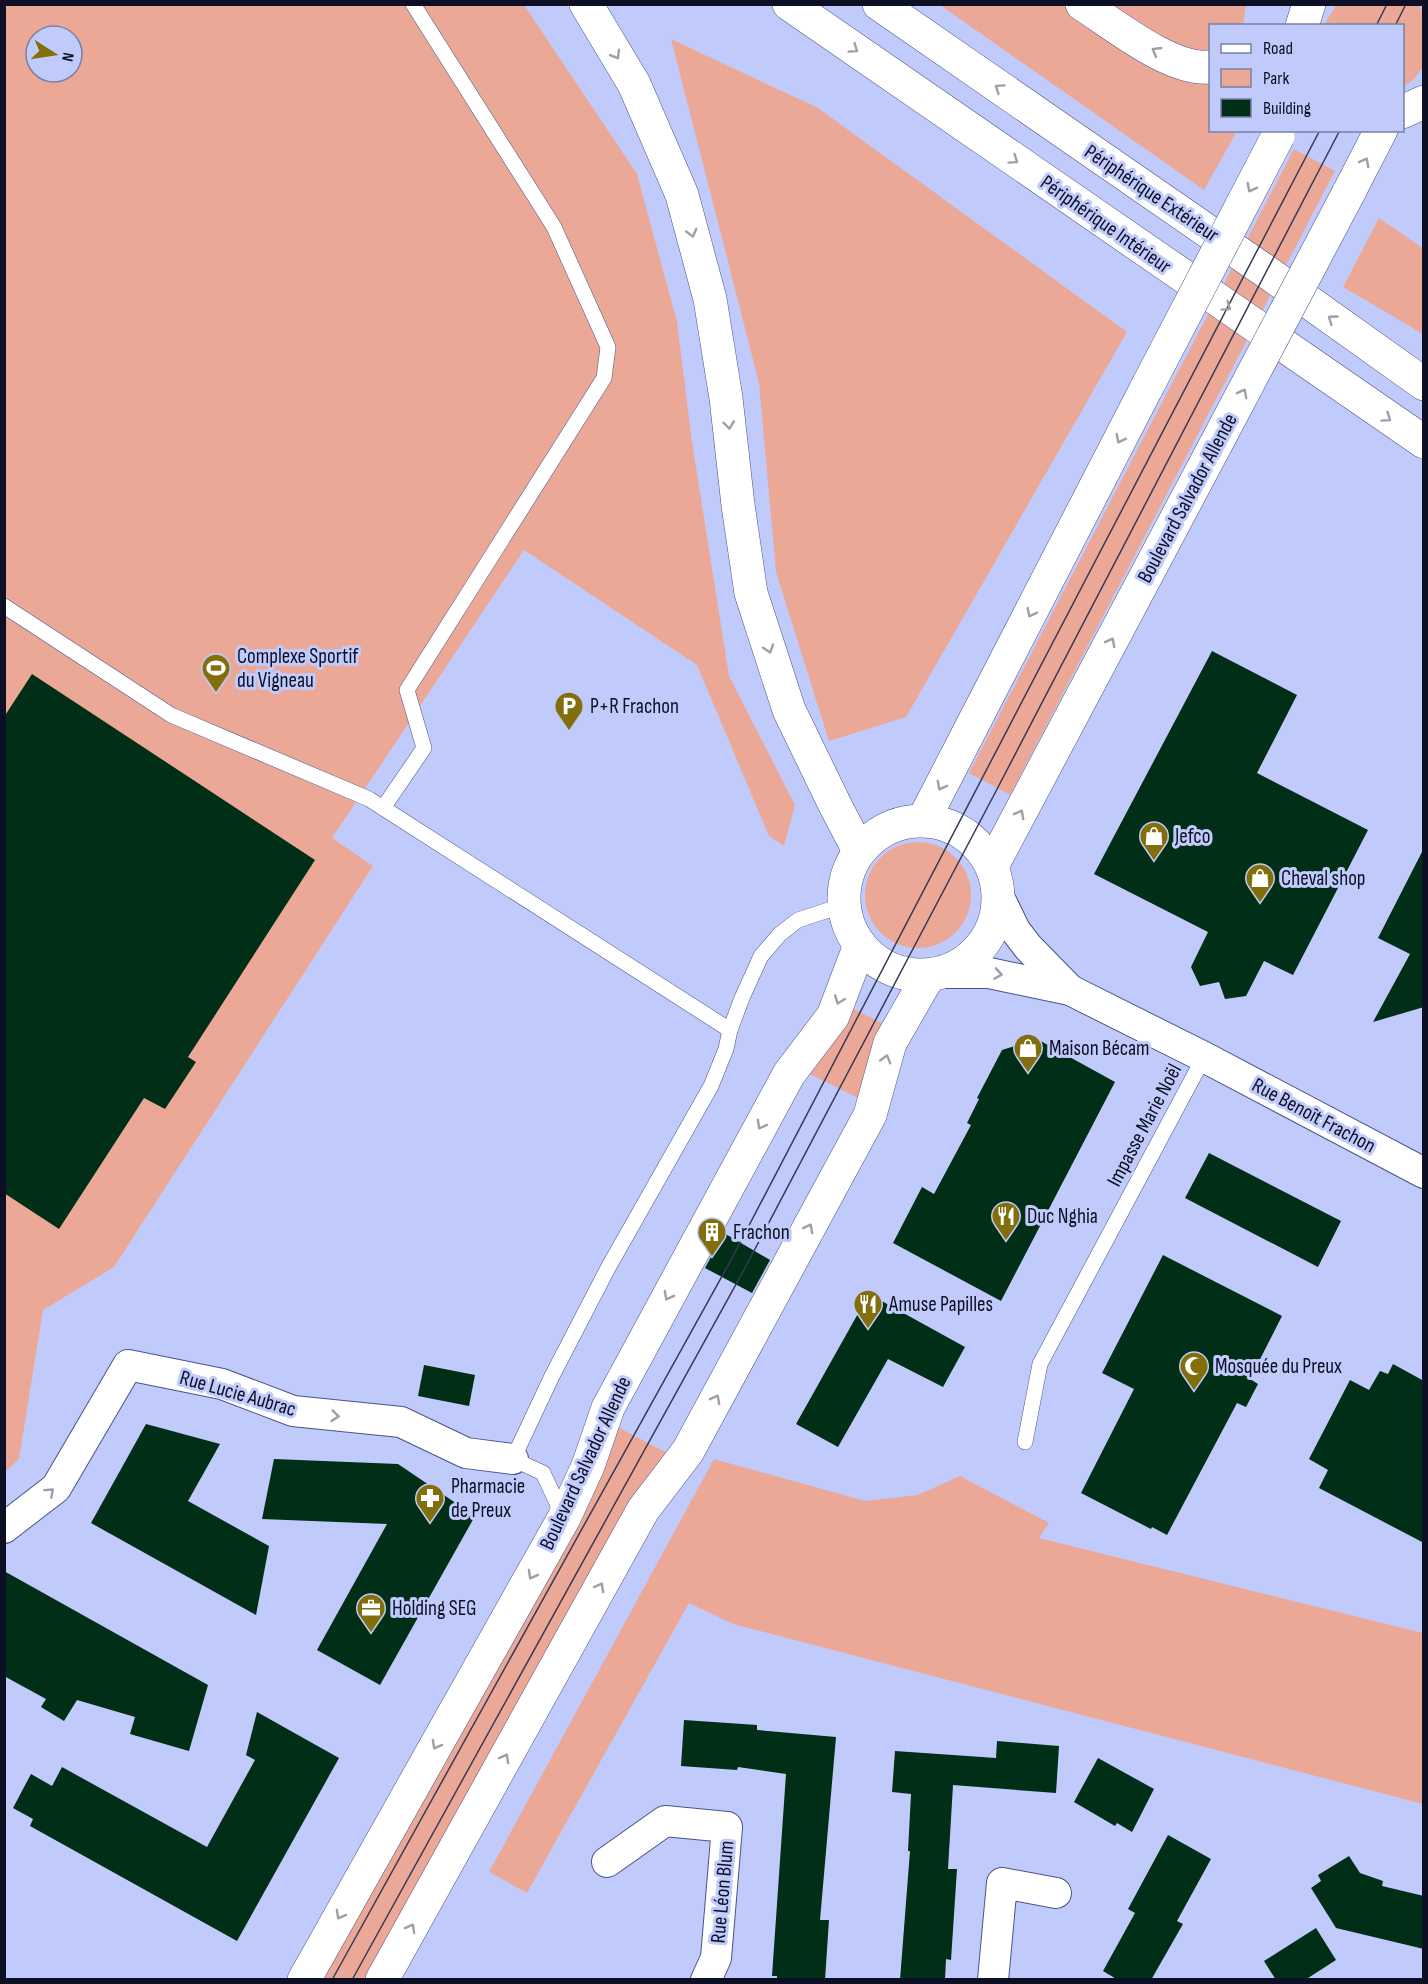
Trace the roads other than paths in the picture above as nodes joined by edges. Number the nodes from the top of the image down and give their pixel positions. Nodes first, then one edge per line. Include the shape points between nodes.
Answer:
1 (413, 4) edge
2 (586, 4) edge
3 (789, 4) edge
4 (879, 4) edge
5 (1082, 4) edge
6 (1309, 4) edge
7 (1303, 24) edge
8 (1209, 67) edge
9 (1394, 132) edge
10 (1279, 133) edge
11 (1424, 384) edge
12 (1424, 442) edge
13 (4, 606) edge
14 (383, 808) junction
15 (924, 819) junction
16 (859, 851) junction
17 (992, 866) junction
18 (1000, 899) junction
19 (844, 905) junction
20 (860, 945) junction
21 (935, 974) junction
22 (1070, 990) junction
23 (730, 1030) junction
24 (1204, 1057) junction
25 (1424, 1173) edge
26 (1025, 1442) dead end
27 (513, 1459) junction
28 (564, 1518) junction
29 (4, 1528) edge
30 (607, 1862) dead end
31 (1056, 1893) dead end
32 (304, 1980) edge
33 (382, 1980) edge
34 (706, 1980) edge
35 (993, 1980) edge

1 - 14 lane via 554,227 608,347 604,378 407,690 424,748
2 -> 16 main road via 634,84 682,195 710,299 751,593 789,710
3 -> 12 main road, Périphérique Intérieur
11 -> 4 main road, Périphérique Extérieur
8 -> 5 main road via 1190,66 1168,58
6 - 7 main road
17 -> 9 main road, Boulevard Salvador Allende, bridge via 1348,194
10 -> 15 main road, bridge
13 - 14 lane via 171,715
14 - 23 lane
15 - 16 main road via 888,826
15 - 17 main road via 957,828 972,838
16 - 19 main road via 845,884
17 - 18 main road
18 - 21 main road via 984,944 964,963
18 - 22 street via 1028,947
19 - 20 main road
19 - 23 lane via 798,920 780,934 761,956
20 - 21 main road via 885,966 901,972
20 -> 28 main road, Boulevard Salvador Allende via 833,1016 789,1074 608,1408
21 -> 22 street via 989,973
33 -> 21 main road via 643,1510 688,1451 705,1421 870,1115 890,1043
22 - 24 street, Rue Benoît Frachon
23 - 27 lane via 711,1086 608,1268
24 - 25 street, Rue Benoît Frachon
24 - 26 lane, Impasse Marie Noël via 1040,1365
27 - 28 lane via 543,1473
29 -> 27 street, Rue Lucie Aubrac via 56,1488 128,1365 222,1384 293,1411 400,1422 466,1453
28 -> 32 main road, Boulevard Salvador Allende
30 - 34 street, Rue Léon Blum via 665,1821 727,1827 716,1958
31 - 35 street via 1002,1883

